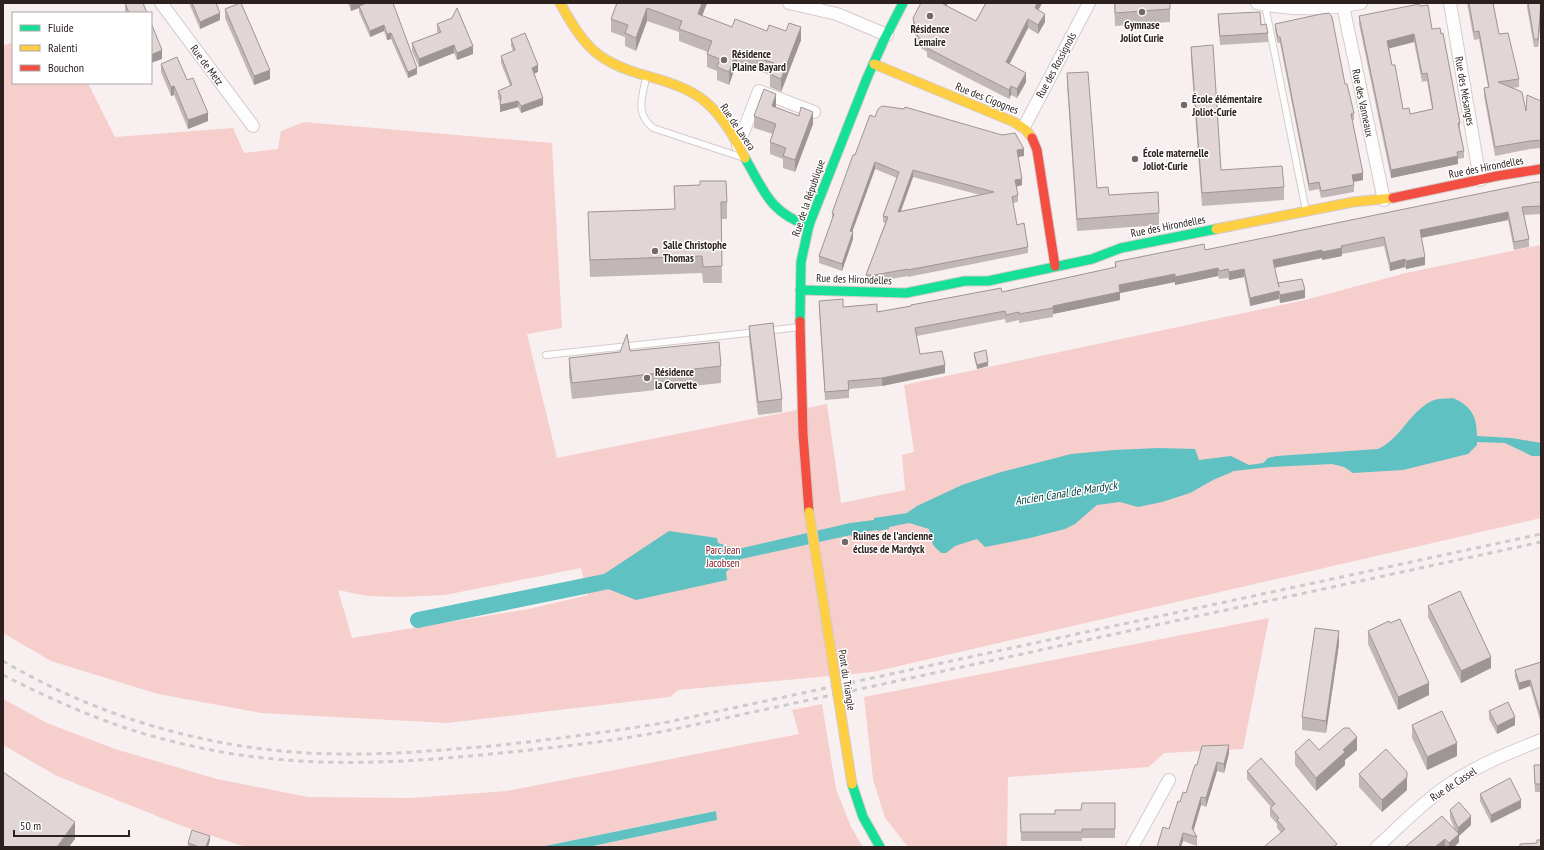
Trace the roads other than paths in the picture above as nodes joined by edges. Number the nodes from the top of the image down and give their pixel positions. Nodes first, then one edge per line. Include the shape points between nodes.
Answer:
1 (161, 3) edge
2 (560, 3) edge
3 (789, 3) edge
4 (903, 3) edge
5 (1089, 3) edge
6 (1361, 3) edge
7 (1450, 3) edge
8 (1261, 4) edge
9 (1278, 5) edge
10 (1343, 6) junction
11 (887, 36) junction
12 (874, 64) junction
13 (647, 76) junction
14 (814, 112) edge
15 (253, 126) dead end
16 (1024, 127) junction
17 (738, 146) junction
18 (745, 159) junction
19 (1541, 169) edge
20 (1480, 180) junction
21 (1384, 200) junction
22 (1306, 212) junction
23 (809, 226) junction
24 (1055, 266) junction
25 (800, 290) junction
26 (800, 327) junction
27 (546, 355) dead end
28 (809, 512) joint
29 (1541, 740) edge
30 (1169, 780) dead end
31 (880, 847) edge
32 (1132, 847) edge
33 (1377, 847) edge

1 - 15 street, Rue de Metz
2 - 13 street, Rue de Lavera via 580,38 596,54 617,67
3 - 11 street via 838,14
4 - 11 street, Rue de la République
5 - 16 street, Rue des Rossignols
6 - 10 street
7 - 20 street, Rue des Mésanges
8 - 9 street
8 - 22 lane
9 - 10 street via 1313,8
10 - 21 street, Rue des Vanneaux
11 - 12 street, Rue de la République
12 - 16 street, Rue des Cigognes
12 - 23 street, Rue de la République
13 - 17 street, Rue de Lavera via 683,87 700,97 717,114
13 - 18 lane via 641,104 648,124 658,130
14 - 17 street via 759,91
16 - 24 street, Rue des Cigognes via 1032,136 1037,150
17 - 18 street, Rue de Lavera
18 - 23 street, Rue de Lavera via 777,209 789,218
19 - 20 street, Rue des Hirondelles
20 - 21 street, Rue des Hirondelles
21 - 22 street, Rue des Hirondelles via 1353,202
22 - 24 street, Rue des Hirondelles via 1120,248 1092,259
23 - 25 street, Rue de la République via 802,260
24 - 25 street, Rue des Hirondelles via 988,281 965,281 906,293
25 - 26 street, Rue de la République
26 - 27 lane
26 - 28 street, Rue de la République via 804,464
28 - 31 street, Pont du Triangle, bridge via 852,784 866,825
29 - 33 street, Rue de Cassel via 1454,781 1425,802
30 - 32 street

